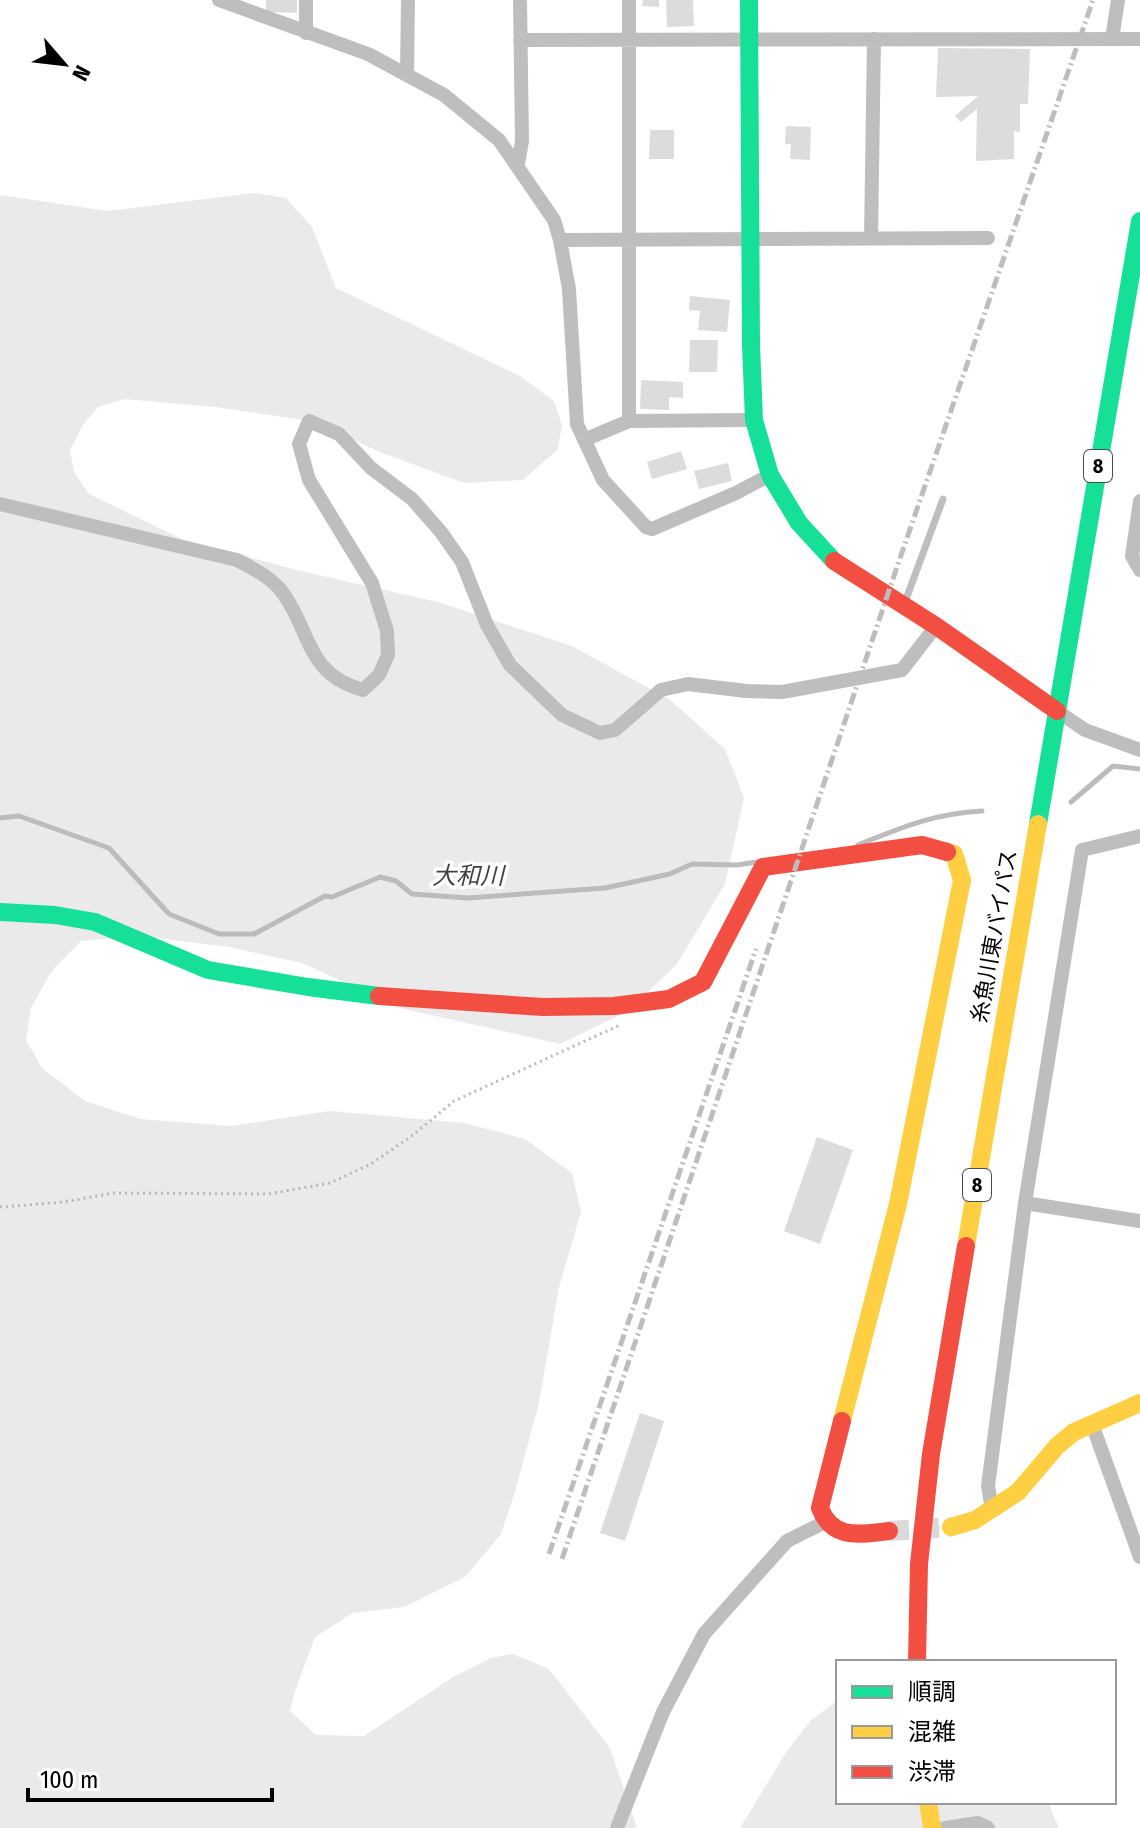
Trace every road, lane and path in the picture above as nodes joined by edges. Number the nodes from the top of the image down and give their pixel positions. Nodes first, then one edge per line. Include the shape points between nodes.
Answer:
1 (219, 0) edge
2 (306, 0) edge
3 (408, 0) edge
4 (520, 0) edge
5 (629, 0) edge
6 (749, 0) edge
7 (1118, 0) edge
8 (306, 33) junction
9 (874, 39) junction
10 (1112, 39) junction
11 (1140, 39) edge
12 (520, 40) junction
13 (749, 40) junction
14 (629, 41) junction
15 (407, 75) junction
16 (518, 164) junction
17 (1140, 221) edge
18 (988, 238) dead end
19 (871, 239) junction
20 (560, 240) junction
21 (750, 240) junction
22 (628, 241) junction
23 (754, 420) junction
24 (629, 421) junction
25 (584, 440) junction
26 (770, 475) junction
27 (943, 499) dead end
28 (1140, 501) edge
29 (0, 504) edge
30 (1140, 570) edge
31 (903, 606) junction
32 (936, 626) junction
33 (1057, 711) junction
34 (1140, 750) edge
35 (1140, 836) edge
36 (0, 912) edge
37 (622, 1024) dead end
38 (1025, 1203) junction
39 (0, 1207) edge
40 (1140, 1221) edge
41 (1140, 1403) edge
42 (1092, 1424) junction
43 (992, 1509) junction
44 (823, 1523) junction
45 (951, 1527) tunnel mouth
46 (889, 1531) tunnel mouth
47 (1140, 1557) edge
48 (917, 1660) edge
49 (928, 1804) edge
50 (983, 1825) edge
51 (617, 1828) edge
52 (932, 1828) edge
53 (945, 1828) edge

1 - 8 street
2 - 8 street
3 - 15 street
4 - 12 street
5 - 14 street
6 - 13 main road
7 - 10 street
8 - 15 street via 368,54
9 - 10 street
9 - 13 street
9 - 19 street
10 - 11 street
12 - 14 street
12 - 16 street
13 - 14 street
13 - 21 main road
14 - 22 street
15 - 16 street via 478,120
16 - 20 street via 554,220
17 - 33 main road, 糸魚川東バイパス / 8
18 - 19 street
19 - 21 street
20 - 22 street
20 - 25 street via 569,289 577,424
21 - 22 street
21 - 23 main road
22 - 24 street
23 - 24 street
23 - 26 main road
24 - 25 street
25 - 26 street via 603,480 652,529
26 - 31 main road via 818,546 839,566
27 - 31 lane
28 - 30 street via 1132,556
29 - 32 street via 237,560 282,592 321,667 347,686 363,690 379,675 388,655 387,631 372,583 309,480 299,444 309,421 339,434 371,468 412,499 462,562 510,665 562,715 600,733 615,730 661,690 688,684 782,692 902,670
31 - 32 main road
32 - 33 main road
33 - 34 street via 1085,730
33 - 48 main road, 糸魚川東バイパス / 8 via 931,1454 919,1564
35 - 38 street via 1082,850
36 - 44 main road via 69,916 109,926 205,969 262,982 534,1008 616,1005 678,998 699,985 763,867 922,845 954,854 962,880 898,1204 820,1508
37 - 39 path via 454,1101 371,1164 330,1183 268,1194 113,1193
38 - 40 street
38 - 43 street via 988,1486
41 - 42 main road
42 - 43 main road via 1057,1446 1018,1492
42 - 47 street
43 - 45 main road
44 - 46 main road via 855,1535
44 - 51 street via 787,1541 704,1634 663,1712
49 - 52 main road
50 - 53 street

